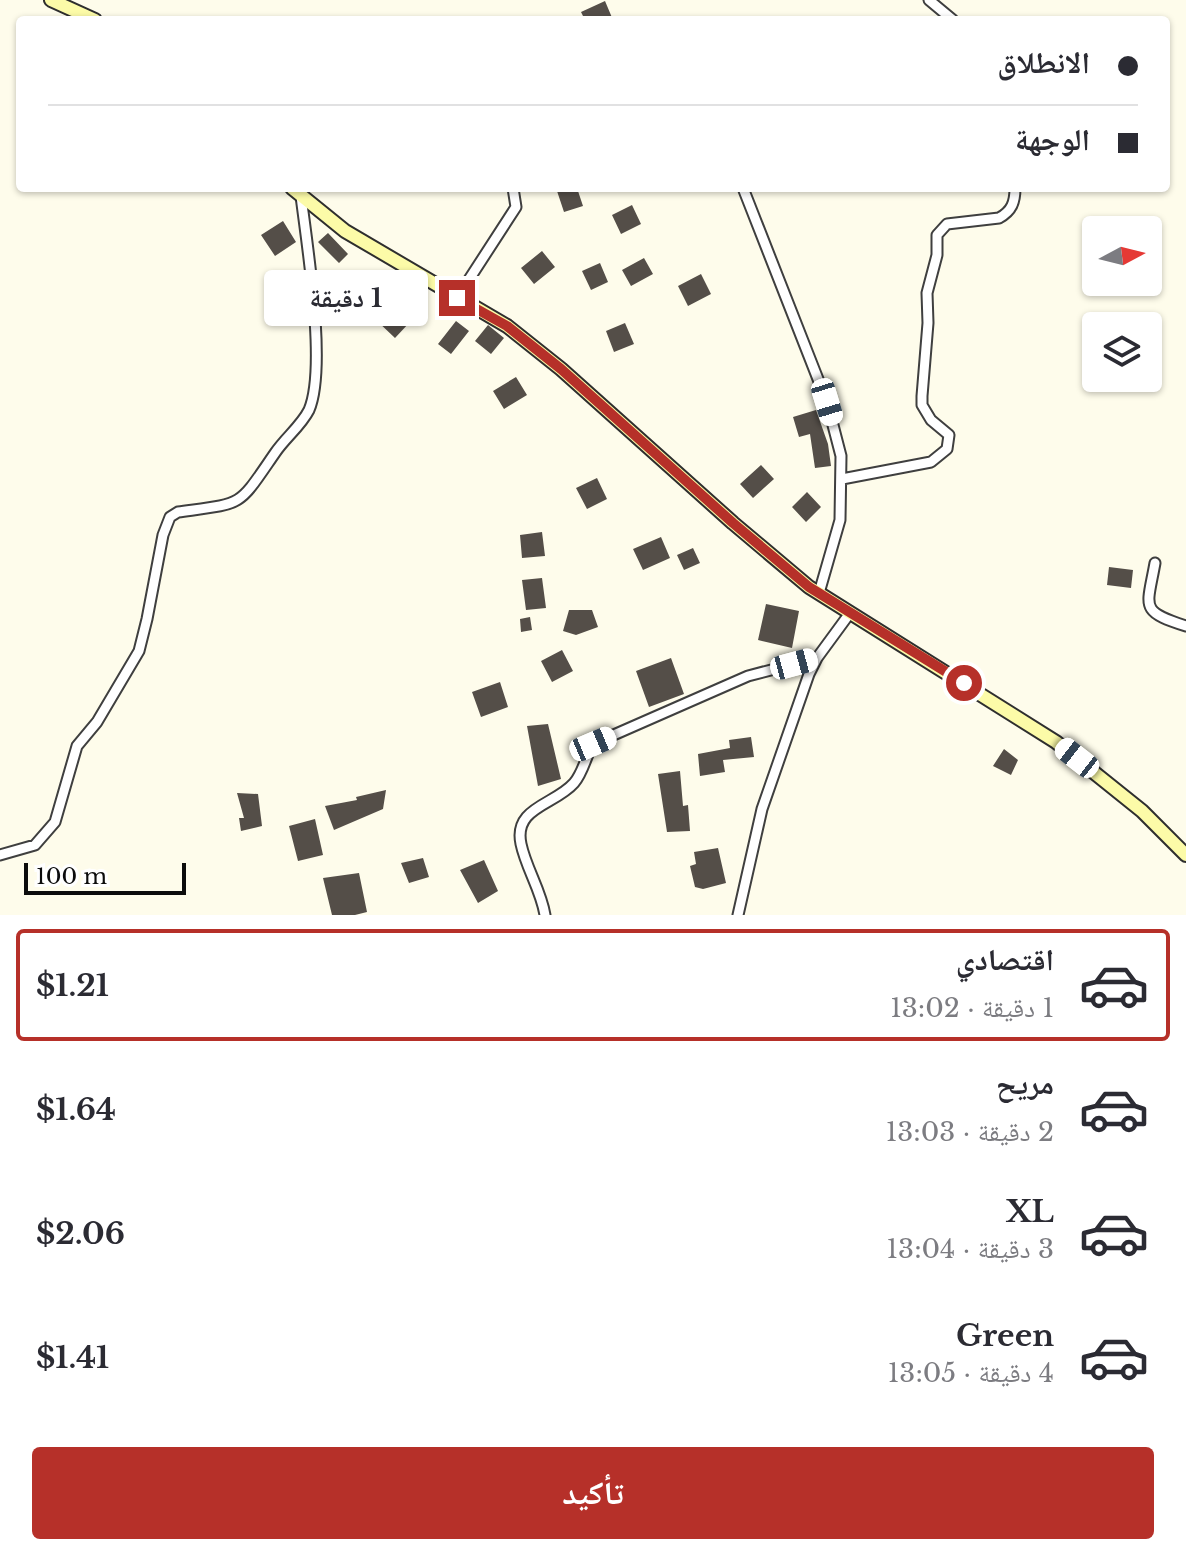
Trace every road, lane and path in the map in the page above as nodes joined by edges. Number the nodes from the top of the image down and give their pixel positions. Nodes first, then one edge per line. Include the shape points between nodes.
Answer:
1 (51, 0) edge
2 (929, 0) edge
3 (86, 16) edge
4 (948, 16) edge
5 (296, 192) edge
6 (514, 192) edge
7 (745, 192) edge
8 (1015, 192) edge
9 (457, 298) junction
10 (842, 479) junction
11 (1155, 563) dead end
12 (819, 593) junction
13 (850, 613) junction
14 (1186, 626) edge
15 (817, 658) junction
16 (0, 855) edge
17 (1186, 855) edge
18 (545, 915) edge
19 (738, 915) edge

1 - 3 street
2 - 4 street
5 - 9 street via 345,231
5 - 16 street via 310,267 317,376 309,410 245,496 232,504 170,517 139,651 77,746 55,822 35,845
6 - 9 street via 516,207
7 - 10 street via 827,402
8 - 10 street via 1005,215 947,224 937,235 927,300 922,405 949,435 947,449 931,462
9 - 12 street via 507,326 561,369
10 - 12 street via 840,520
11 - 14 street via 1150,608 1157,616
12 - 13 street
13 - 15 street
13 - 17 street via 1056,742 1142,811
15 - 18 street via 748,676 593,744 574,784 524,818 519,830
15 - 19 street via 762,809

